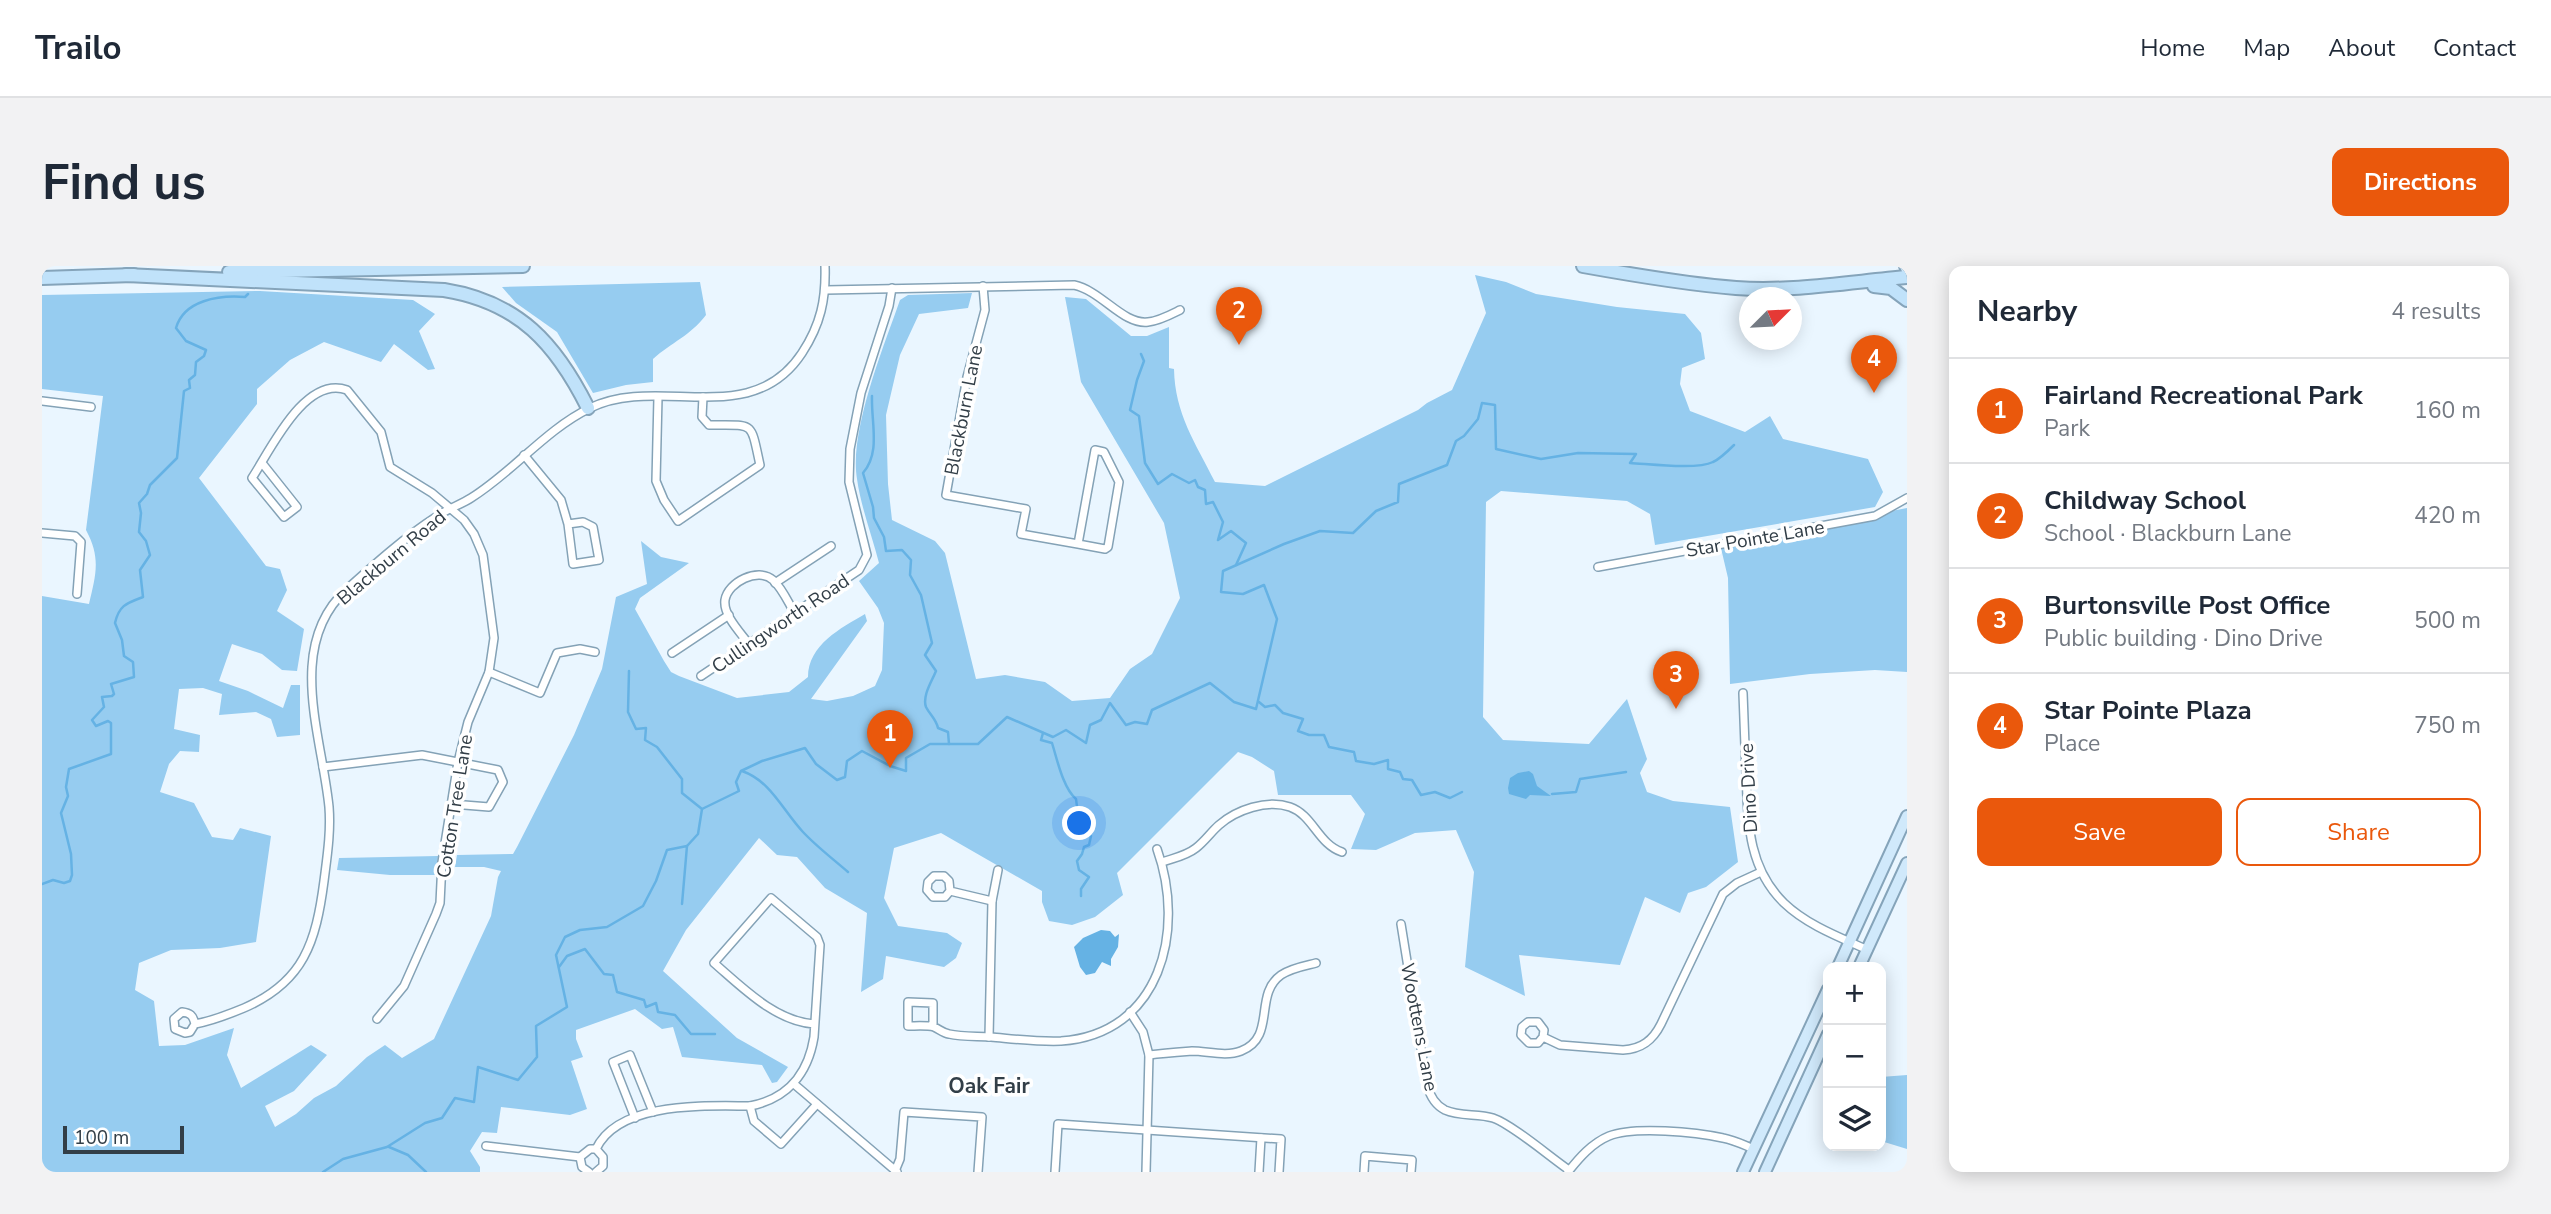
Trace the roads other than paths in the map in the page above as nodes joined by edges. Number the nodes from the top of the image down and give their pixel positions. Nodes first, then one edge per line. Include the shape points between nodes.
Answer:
1 (523, 266) edge
2 (825, 266) edge
3 (1583, 266) edge
4 (126, 275) junction
5 (1907, 276) edge
6 (42, 278) edge
7 (1835, 285) junction
8 (984, 286) junction
9 (892, 288) junction
10 (826, 290) junction
11 (1907, 300) edge
12 (1180, 310) dead end
13 (658, 397) junction
14 (704, 397) junction
15 (42, 401) edge
16 (92, 407) dead end
17 (588, 408) junction
18 (524, 455) junction
19 (262, 463) junction
20 (1907, 498) edge
21 (451, 508) junction
22 (568, 524) junction
23 (42, 533) edge
24 (1078, 544) junction
25 (831, 546) dead end
26 (1598, 567) dead end
27 (775, 583) junction
28 (77, 594) dead end
29 (794, 612) junction
30 (729, 615) junction
31 (748, 643) junction
32 (595, 652) dead end
33 (672, 653) dead end
34 (489, 671) junction
35 (701, 676) dead end
36 (1743, 692) dead end
37 (458, 762) junction
38 (323, 767) junction
39 (452, 804) junction
40 (1907, 816) edge
41 (1157, 849) dead end
42 (1342, 852) dead end
43 (1162, 862) junction
44 (1907, 863) edge
45 (998, 870) dead end
46 (1761, 872) junction
47 (950, 891) dead end
48 (992, 901) junction
49 (1401, 924) dead end
50 (1850, 942) junction
51 (1868, 950) junction
52 (1840, 962) edge
53 (1862, 962) edge
54 (1316, 963) dead end
55 (1823, 1000) edge
56 (1130, 1012) junction
57 (377, 1019) dead end
58 (195, 1024) dead end
59 (814, 1024) junction
60 (933, 1027) junction
61 (989, 1037) junction
62 (1543, 1037) dead end
63 (1823, 1045) edge
64 (1149, 1055) junction
65 (794, 1084) junction
66 (817, 1104) junction
67 (750, 1106) junction
68 (653, 1112) junction
69 (635, 1118) junction
70 (1146, 1130) junction
71 (1261, 1138) junction
72 (486, 1146) dead end
73 (596, 1149) junction
74 (1754, 1149) junction
75 (580, 1157) junction
76 (896, 1171) edge
77 (1569, 1171) edge
78 (589, 1172) edge
79 (596, 1172) edge
80 (978, 1172) edge
81 (1055, 1172) edge
82 (1146, 1172) edge
83 (1259, 1172) edge
84 (1279, 1172) edge
85 (1364, 1172) edge
86 (1411, 1172) edge
87 (1744, 1172) edge
88 (1765, 1172) edge

1 - 4 highway
2 - 10 street, Blackburn Road
3 - 7 highway via 1737,288
4 - 6 highway
4 - 17 highway via 463,293 505,310 542,338 566,367
5 - 7 highway
7 - 11 highway via 1883,286
8 - 9 street
8 - 12 street via 1085,287 1139,323
8 - 24 street, Blackburn Lane via 985,310 967,377 946,495 1027,509 1021,534
9 - 10 street
9 - 29 street, Cullingworth Road via 850,449 849,482 867,548 866,561
10 - 14 street, Blackburn Road via 813,335 785,373 746,393
13 - 14 street, Blackburn Road
13 - 14 street via 656,481 678,521 761,465 752,430 709,425 702,416
13 - 17 street, Blackburn Road via 618,398
15 - 16 street
17 - 18 street, Blackburn Road
18 - 21 street, Blackburn Road via 472,498
18 - 22 street via 554,489
19 - 19 street via 252,478 284,517 297,507
19 - 21 street, Cotton Tree Lane via 302,402 317,392 340,387 353,395 381,432 390,467
20 - 26 street, Star Pointe Lane via 1875,516
21 - 34 street, Cotton Tree Lane via 474,534 483,555 494,638
21 - 38 street, Blackburn Road via 345,591 322,622 311,673
22 - 22 street via 583,522 593,527 599,560 573,564
23 - 28 street via 75,536 81,542
24 - 24 street, Blackburn Lane via 1095,450 1104,452 1119,482 1108,547
25 - 27 street
27 - 29 street
27 - 30 street via 757,575 733,586 725,601
29 - 31 street, Cullingworth Road
30 - 31 street
30 - 33 street
31 - 35 street, Cullingworth Road
32 - 34 street via 557,653 540,693
34 - 37 street, Cotton Tree Lane
36 - 46 street, Dino Drive via 1750,839
37 - 38 street via 422,755
37 - 39 street, Cotton Tree Lane
37 - 39 street via 498,769 503,782 489,807
38 - 58 street, Blackburn Road via 328,847 319,917 308,951 294,974 274,993 220,1018
39 - 57 street, Cotton Tree Lane via 440,903 404,986
40 - 50 main road
41 - 43 street
42 - 43 street via 1329,846 1298,810 1269,805 1236,814 1190,852
43 - 56 street via 1168,943 1154,981
44 - 51 main road
45 - 48 street
46 - 50 street, Dino Drive via 1790,908
46 - 62 street via 1723,894 1648,1043 1623,1050 1560,1045
47 - 48 street
48 - 61 street
49 - 77 street, Woottens Lane via 1433,1100 1454,1113 1499,1121
50 - 51 street, Dino Drive
50 - 52 main road
51 - 53 main road
54 - 64 street via 1276,978 1266,995 1261,1034 1240,1052
55 - 74 main road
56 - 61 street via 1103,1030 1074,1039
56 - 64 street via 1143,1032
59 - 59 street via 819,940 771,898 715,963 785,1017
59 - 65 street via 812,1050
60 - 60 street via 933,1003 908,1002 908,1026
60 - 61 street via 948,1034
63 - 88 main road
64 - 70 street
65 - 66 street
65 - 67 street via 772,1100
66 - 67 street via 781,1144 754,1121
66 - 76 street
67 - 68 street via 694,1105
68 - 69 street
68 - 69 street via 631,1055 613,1062
69 - 73 street via 613,1129
70 - 71 street
70 - 81 street via 1058,1124
70 - 82 street
71 - 83 street
71 - 84 street via 1281,1139
72 - 75 street
73 - 75 street
73 - 79 street via 604,1162
74 - 77 street via 1712,1136 1632,1131 1596,1143
74 - 87 main road
75 - 78 street
76 - 80 street via 904,1112 982,1117
85 - 86 street via 1366,1156 1412,1160

